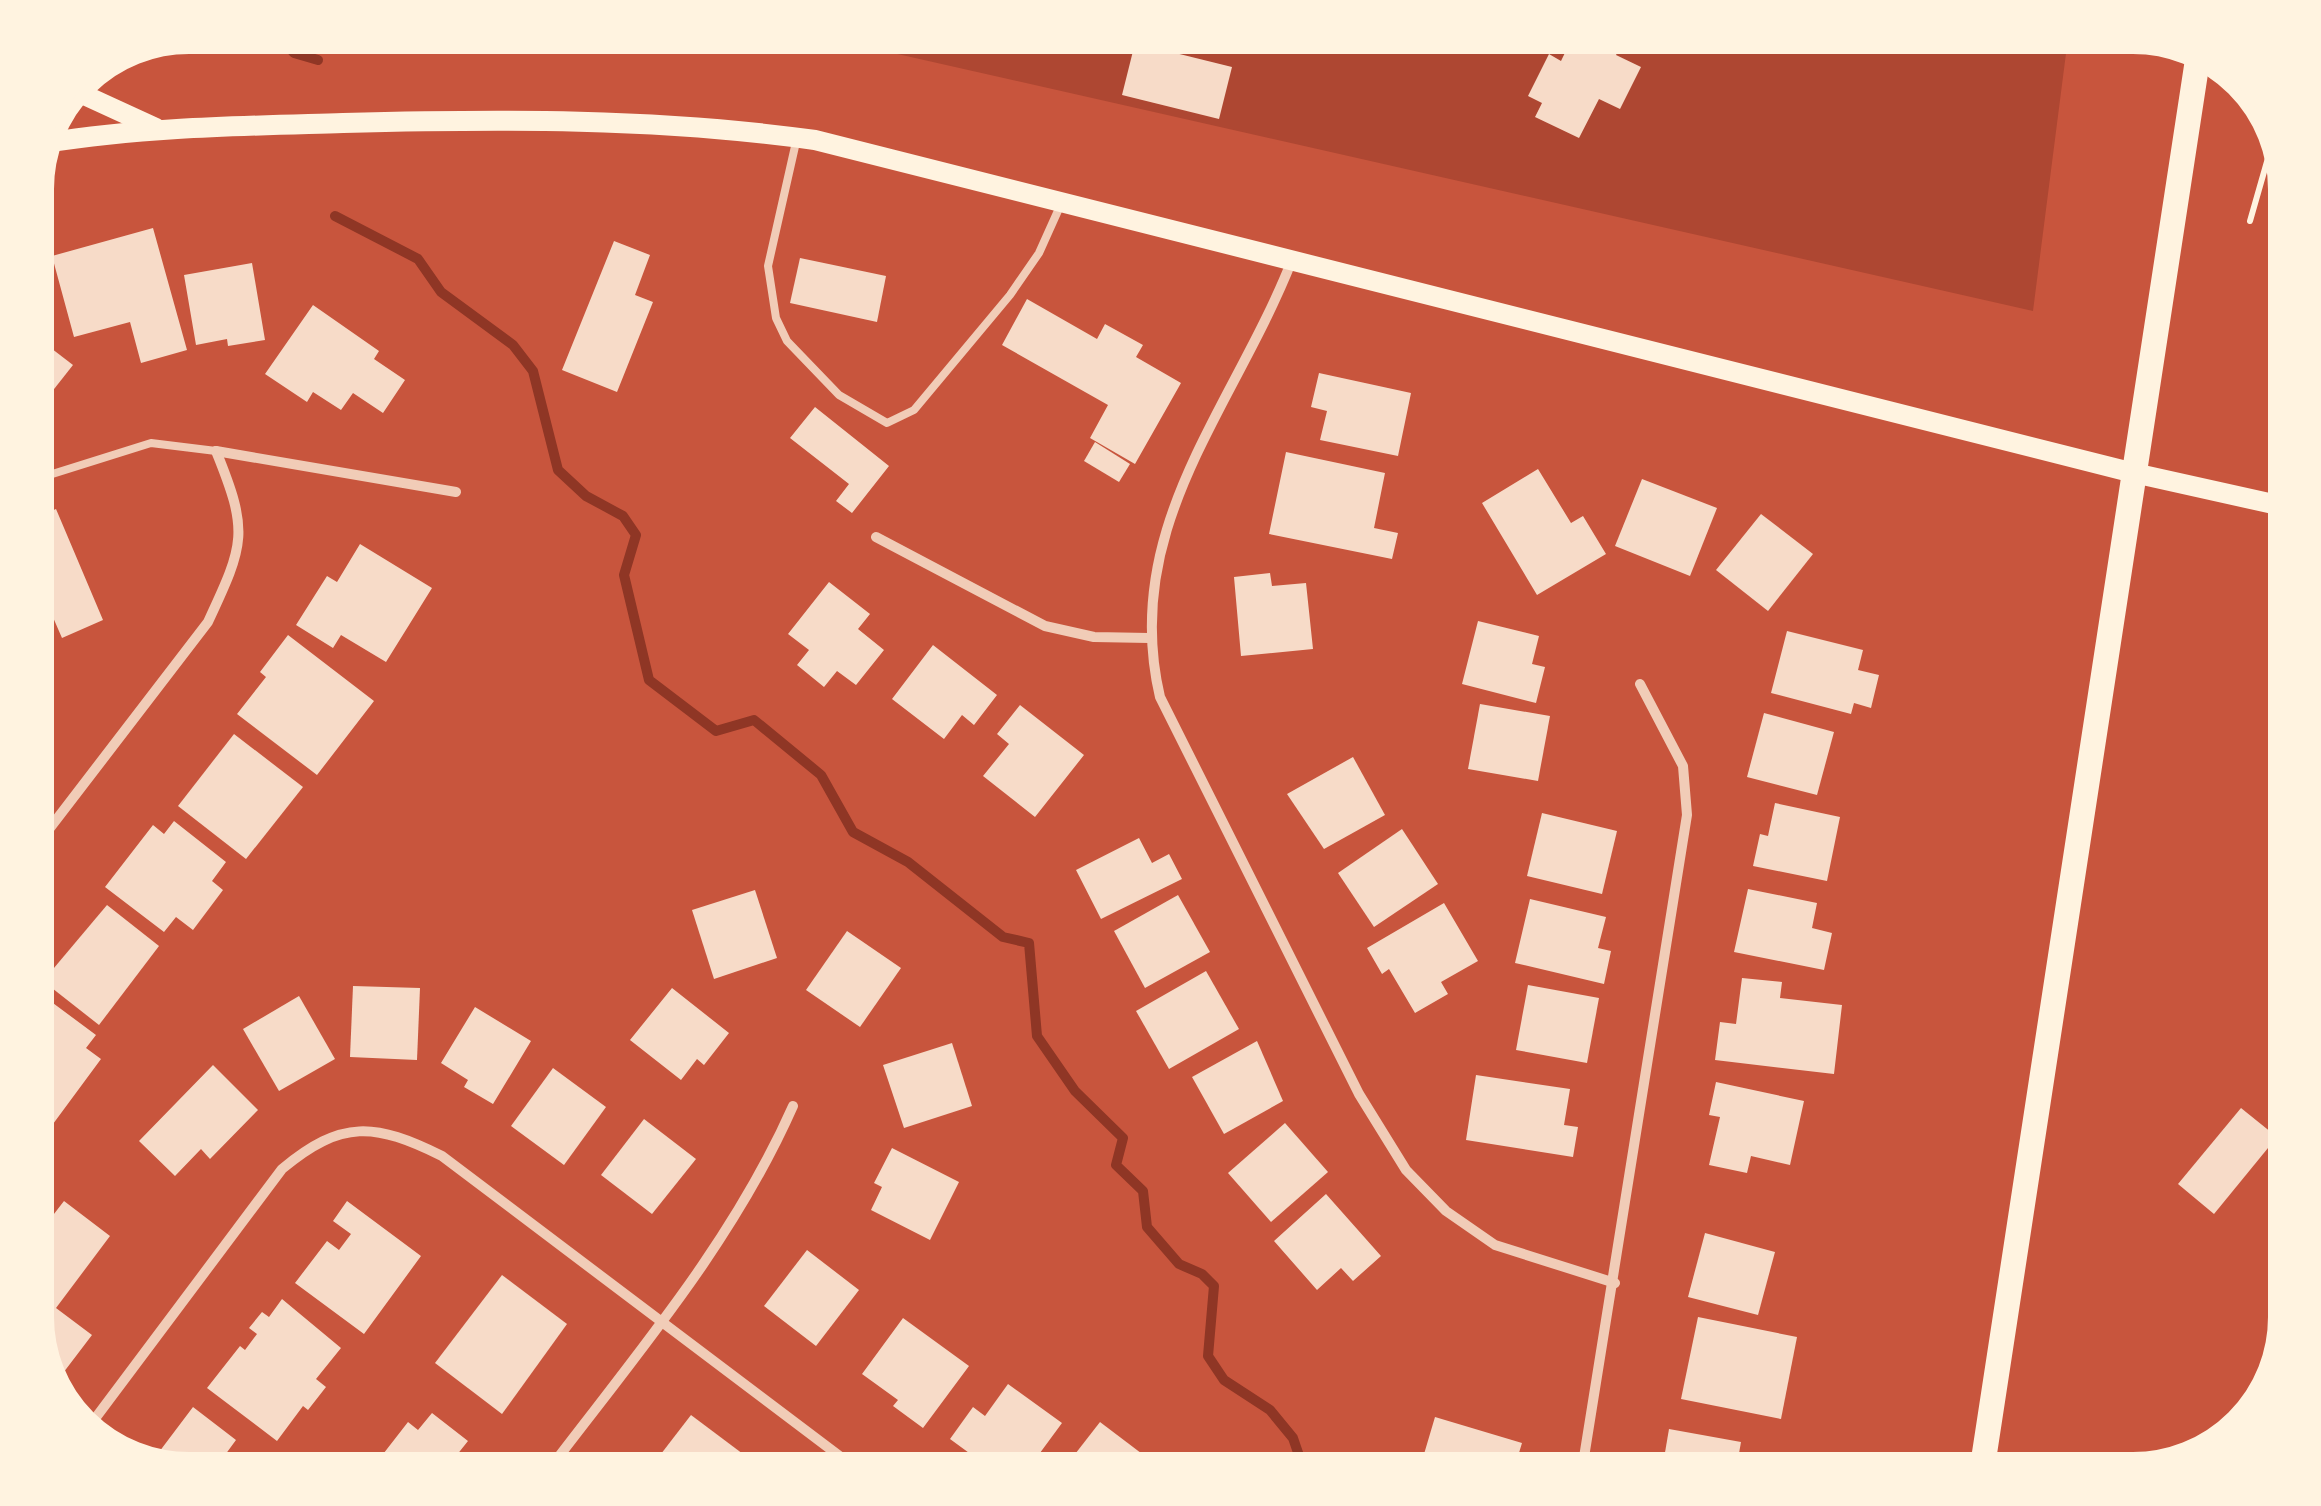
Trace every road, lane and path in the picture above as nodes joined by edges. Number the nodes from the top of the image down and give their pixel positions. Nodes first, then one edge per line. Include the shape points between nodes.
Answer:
1 (2197, 63) edge
2 (85, 95) edge
3 (158, 128) junction
4 (797, 138) junction
5 (56, 142) edge
6 (2269, 154) edge
7 (1062, 202) junction
8 (2250, 221) dead end
9 (1292, 259) junction
10 (216, 451) junction
11 (2134, 473) junction
12 (48, 475) edge
13 (456, 492) dead end
14 (2274, 504) edge
15 (876, 537) dead end
16 (1149, 638) junction
17 (1640, 684) dead end
18 (48, 831) edge
19 (2274, 839) edge
20 (2274, 898) edge
21 (793, 1106) dead end
22 (1615, 1282) junction
23 (662, 1322) junction
24 (93, 1421) edge
25 (557, 1459) edge
26 (843, 1459) edge
27 (1584, 1459) edge
28 (1983, 1459) edge

1 - 11 main road
2 - 3 main road
3 - 4 main road via 630,121
3 - 5 main road
4 - 7 main road
4 - 7 lane via 768,266 776,318 787,341 838,395 887,423 914,410 1010,295
6 - 8 path
7 - 9 main road
9 - 11 main road
9 - 16 street via 1266,327 1182,480 1156,557
10 - 12 lane via 151,442
10 - 13 street
10 - 18 street via 241,530 224,589 208,622
11 - 14 main road
11 - 28 main road
15 - 16 street via 1045,626 1094,637
16 - 22 street via 1160,697 1176,735 1360,1094 1406,1170 1446,1211 1494,1245
17 - 22 street via 1682,766 1688,815
19 - 20 lane
21 - 23 street via 733,1225
22 - 27 street
23 - 24 street via 442,1156 397,1134 361,1130 321,1140 282,1168
23 - 25 street
23 - 26 street

